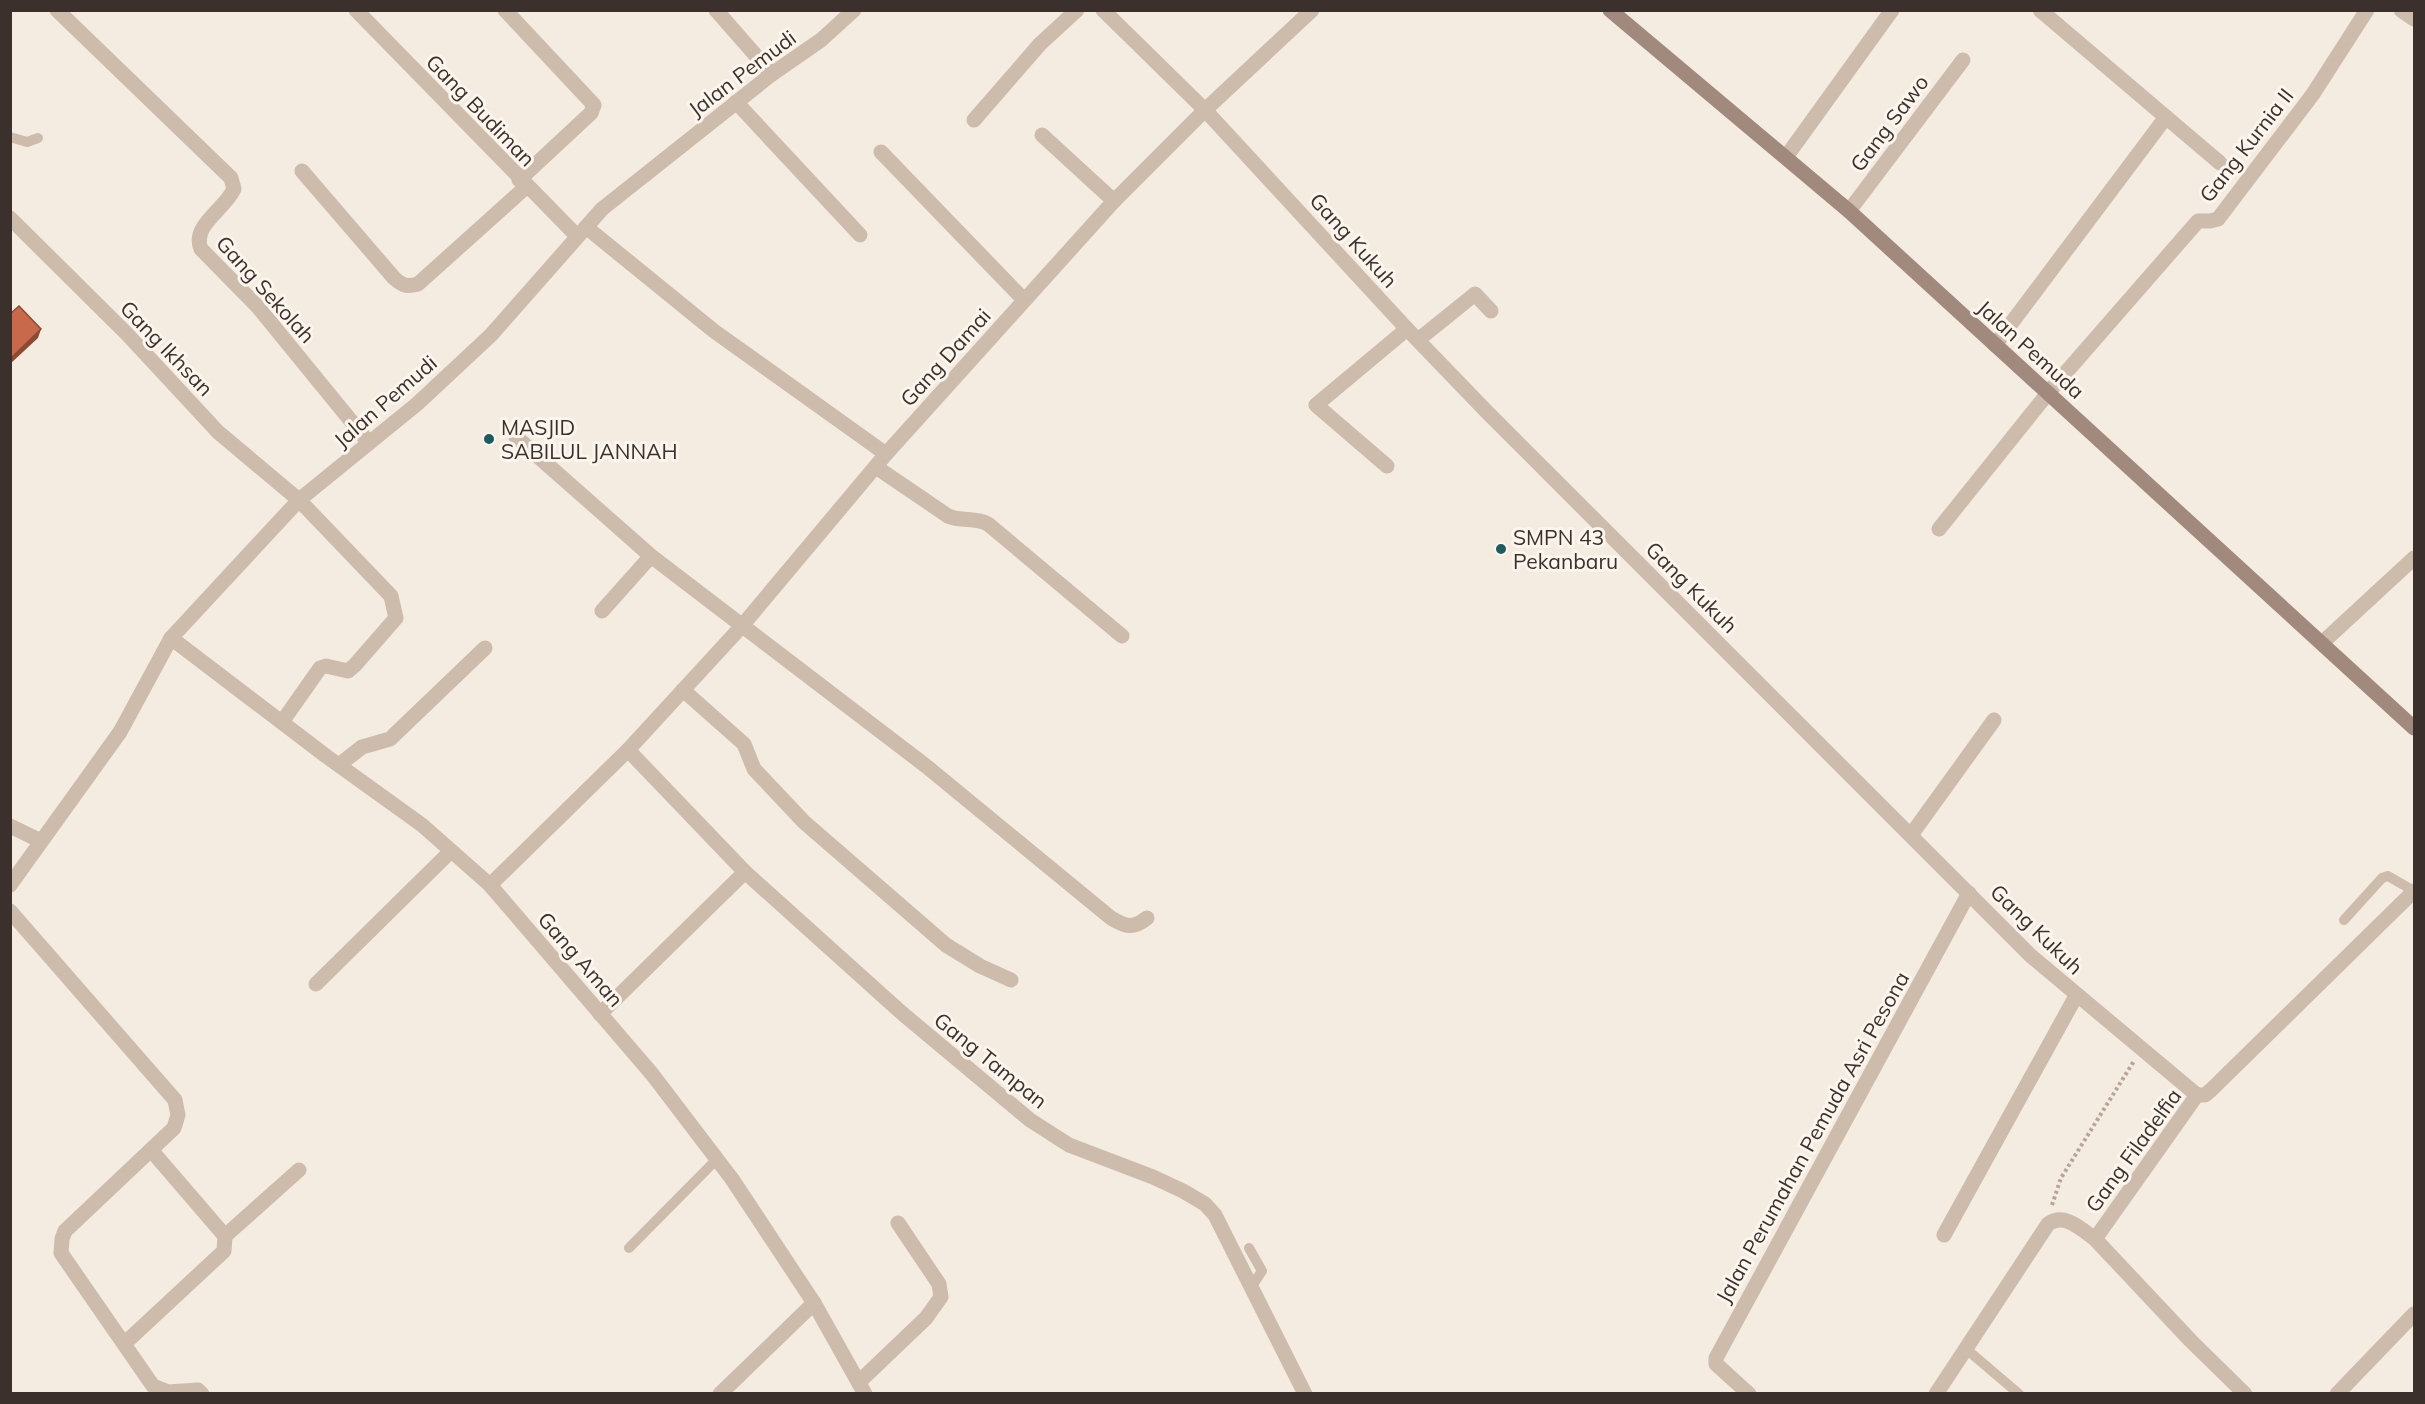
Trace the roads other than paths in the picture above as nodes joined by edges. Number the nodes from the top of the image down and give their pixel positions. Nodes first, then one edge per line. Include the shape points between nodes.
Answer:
1 (57, 10) edge
2 (356, 10) edge
3 (505, 10) edge
4 (716, 10) edge
5 (854, 10) edge
6 (1077, 10) edge
7 (1103, 10) edge
8 (1312, 10) edge
9 (1610, 10) edge
10 (1892, 10) edge
11 (2040, 10) edge
12 (2367, 10) edge
13 (2401, 10) edge
14 (2415, 19) edge
15 (1963, 60) dead end
16 (772, 74) junction
17 (736, 102) junction
18 (1205, 110) junction
19 (2166, 117) junction
20 (974, 120) dead end
21 (1042, 135) dead end
22 (10, 136) edge
23 (38, 138) dead end
24 (881, 152) dead end
25 (1786, 157) junction
26 (2220, 163) dead end
27 (302, 171) dead end
28 (523, 183) junction
29 (1114, 201) junction
30 (1849, 211) junction
31 (10, 218) edge
32 (581, 231) junction
33 (860, 235) dead end
34 (1024, 300) junction
35 (1491, 311) dead end
36 (1407, 329) junction
37 (1418, 340) junction
38 (1995, 345) junction
39 (2048, 393) junction
40 (516, 436) dead end
41 (369, 443) junction
42 (886, 454) junction
43 (1388, 466) dead end
44 (876, 467) junction
45 (299, 500) junction
46 (1939, 529) dead end
47 (651, 556) junction
48 (2415, 558) edge
49 (602, 612) dead end
50 (741, 627) junction
51 (1122, 636) dead end
52 (171, 638) junction
53 (2322, 643) junction
54 (484, 648) dead end
55 (683, 690) junction
56 (1994, 720) dead end
57 (282, 722) junction
58 (2415, 728) edge
59 (628, 750) junction
60 (339, 765) junction
61 (10, 826) edge
62 (1911, 835) junction
63 (41, 841) junction
64 (451, 851) junction
65 (745, 872) junction
66 (10, 885) edge
67 (490, 885) junction
68 (2414, 891) edge
69 (1969, 893) junction
70 (10, 911) edge
71 (1147, 918) dead end
72 (2344, 920) dead end
73 (1011, 980) dead end
74 (316, 984) dead end
75 (2076, 996) junction
76 (600, 1014) junction
77 (2197, 1095) junction
78 (151, 1150) junction
79 (717, 1159) junction
80 (299, 1170) dead end
81 (898, 1223) dead end
82 (1944, 1235) dead end
83 (225, 1236) junction
84 (2095, 1239) junction
85 (629, 1248) dead end
86 (1249, 1248) dead end
87 (1252, 1286) junction
88 (814, 1303) junction
89 (2415, 1314) edge
90 (124, 1344) junction
91 (1965, 1348) junction
92 (862, 1388) edge
93 (202, 1394) edge
94 (720, 1394) edge
95 (1305, 1394) edge
96 (1749, 1394) edge
97 (1936, 1394) edge
98 (2019, 1394) edge
99 (2245, 1394) edge
100 (2337, 1394) edge

1 - 41 street, Gang Sekolah via 231,178 234,189 230,198 200,231 197,242 258,307
2 - 28 street, Gang Budiman
3 - 28 street via 594,105 591,114
4 - 16 street
5 - 16 street, Jalan Pemudi via 821,40
6 - 20 street via 1040,44
7 - 18 street, Gang Kukuh
8 - 18 street, Gang Damai
9 - 25 main road, Jalan Pemuda
10 - 25 street
11 - 19 street
12 - 39 street, Gang Kurnia II via 2313,93 2218,219 2198,221
13 - 14 street
15 - 30 street, Gang Sawo
16 - 17 street, Jalan Pemudi
17 - 32 street, Jalan Pemudi via 602,209
17 - 33 street
18 - 29 street, Gang Damai
18 - 36 street, Gang Kukuh
19 - 26 street
19 - 38 street
21 - 29 street
22 - 23 lane via 27,142
24 - 34 street
25 - 30 main road, Jalan Pemuda
27 - 28 street via 394,278 409,286 418,284
28 - 32 street, Gang Budiman
29 - 34 street, Gang Damai
30 - 38 main road, Jalan Pemuda
31 - 45 street, Gang Ikhsan via 127,334 218,432
32 - 41 street, Jalan Pemudi via 491,334
32 - 42 street, Gang Budiman
34 - 42 street, Gang Damai
35 - 37 street via 1475,294
36 - 37 street, Gang Kukuh
36 - 43 street via 1316,405
37 - 62 street, Gang Kukuh
38 - 39 main road, Jalan Pemuda
39 - 46 street, Gang Kurnia II
39 - 53 main road, Jalan Pemuda
40 - 47 street
41 - 45 street, Jalan Pemudi
42 - 44 street, Gang Damai
44 - 50 street, Gang Damai
44 - 51 street via 948,516 958,520 979,519 988,524
45 - 52 street, Jalan Pemudi
45 - 57 street, Gang Ikhsan via 391,596 396,618 348,671 320,668
47 - 49 street
47 - 50 street
48 - 53 street
50 - 55 street, Gang Damai
50 - 71 street via 926,766 1111,918 1130,927
52 - 57 street, Gang Aman
52 - 63 street, Jalan Pemudi via 120,732
53 - 58 main road, Jalan Pemuda
54 - 60 street via 390,739 362,747
55 - 59 street, Gang Damai
55 - 73 street via 744,744 754,769 804,822 946,945
56 - 62 street
57 - 60 street, Gang Aman
59 - 65 street, Gang Tampan
59 - 67 street, Gang Damai
60 - 64 street, Gang Aman
61 - 63 street
62 - 69 street, Gang Kukuh
63 - 66 street, Jalan Pemudi
64 - 67 street, Gang Aman
64 - 74 street
65 - 76 street
65 - 87 street, Gang Tampan via 903,1014 1030,1120 1069,1145 1154,1177 1205,1204 1215,1215
67 - 76 street, Gang Aman
68 - 72 lane via 2388,876 2382,878
68 - 77 street, Gang Filadelfia via 2211,1090
69 - 75 street, Gang Kukuh
69 - 96 street, Jalan Perumahan Pemuda Asri Pesona via 1716,1358 1716,1364
70 - 78 street via 175,1100 178,1115 174,1128
75 - 77 street, Gang Kukuh
75 - 82 street
76 - 79 street, Gang Aman
77 - 84 street, Gang Filadelfia
78 - 83 street
78 - 90 street via 62,1239 61,1253
79 - 85 lane
79 - 88 street, Gang Aman
80 - 83 street
81 - 92 street via 939,1284 941,1297
83 - 90 street via 224,1251
84 - 91 street via 2070,1221 2058,1219 2048,1224
84 - 99 street, Gang Filadelfia
86 - 87 lane via 1262,1271
87 - 95 street, Gang Tampan
88 - 92 street, Gang Aman
88 - 94 street
89 - 100 street
90 - 93 street via 153,1386 168,1392 198,1390
91 - 97 street
91 - 98 lane

